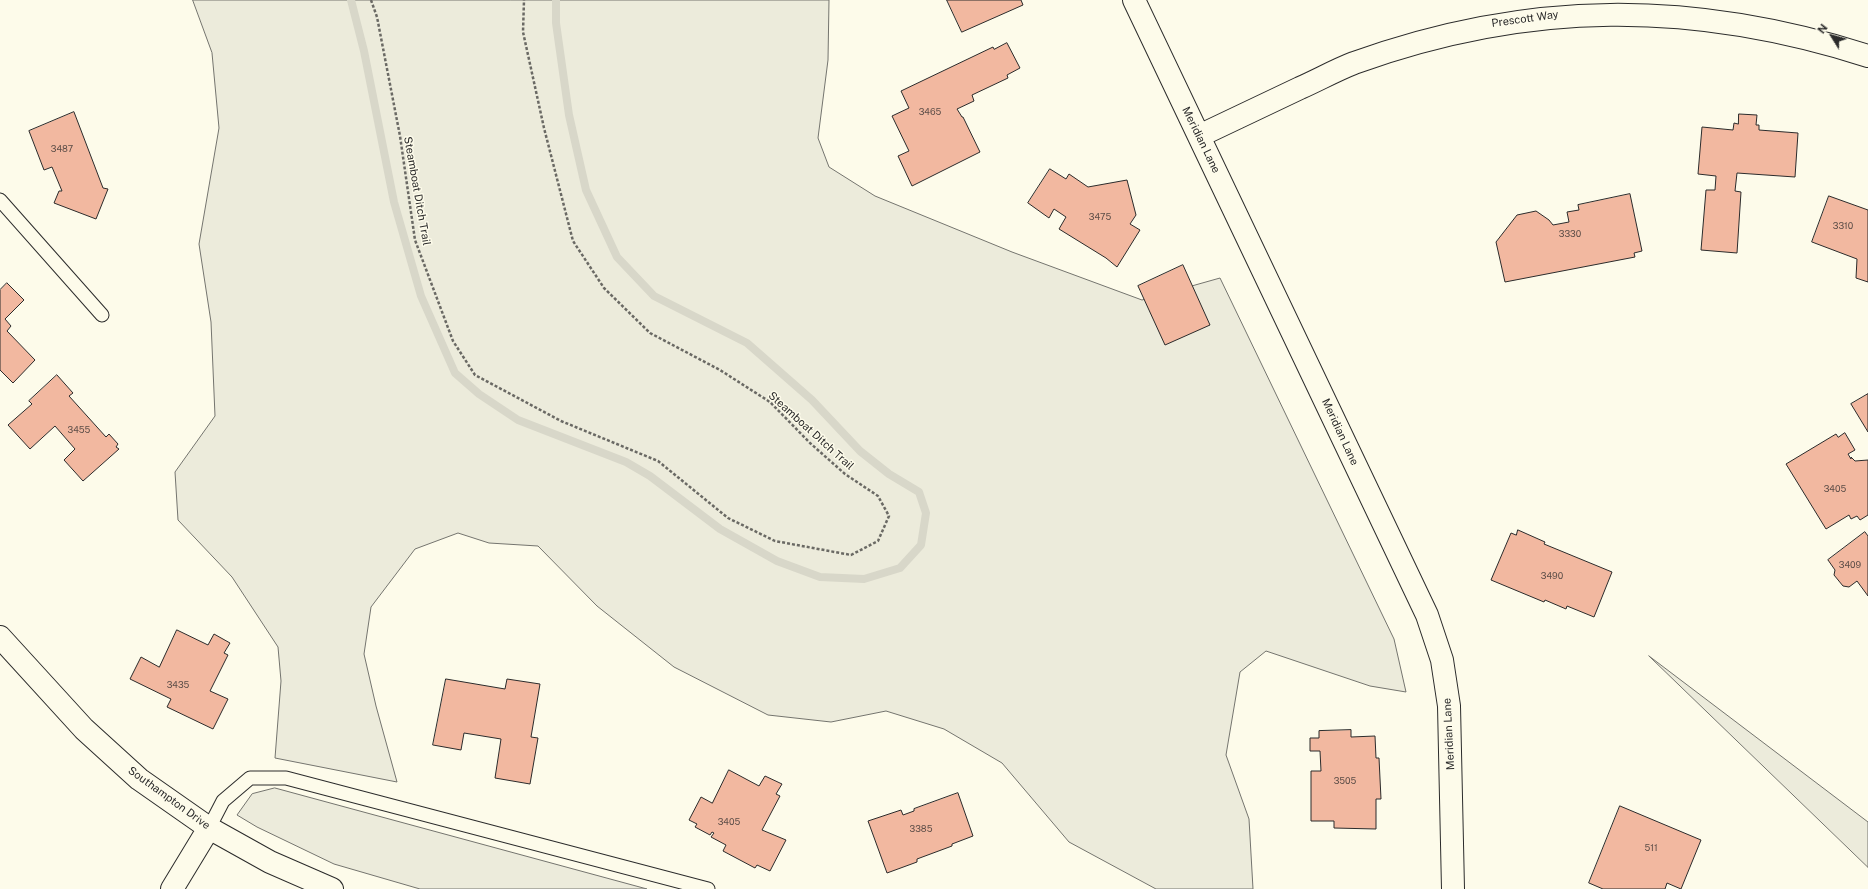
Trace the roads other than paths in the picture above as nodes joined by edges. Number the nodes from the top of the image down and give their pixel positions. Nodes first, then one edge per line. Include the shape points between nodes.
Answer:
1 (1134, 0) edge
2 (1868, 56) edge
3 (1199, 136) junction
4 (0, 200) edge
5 (102, 315) dead end
6 (0, 637) edge
7 (208, 828) junction
8 (172, 889) edge
9 (332, 889) edge
10 (708, 889) edge
11 (1453, 889) edge

1 - 3 street, Meridian Lane
2 - 3 street, Prescott Way via 1791,32 1712,17 1632,11 1553,14 1484,24 1418,41 1352,64
3 - 11 street, Meridian Lane via 1427,615 1442,660 1449,706
4 - 5 lane
6 - 7 street, Southampton Drive via 84,729 139,779
7 - 8 street
7 - 9 street, Southampton Drive via 270,862
7 - 10 lane via 223,801 250,778 286,778

